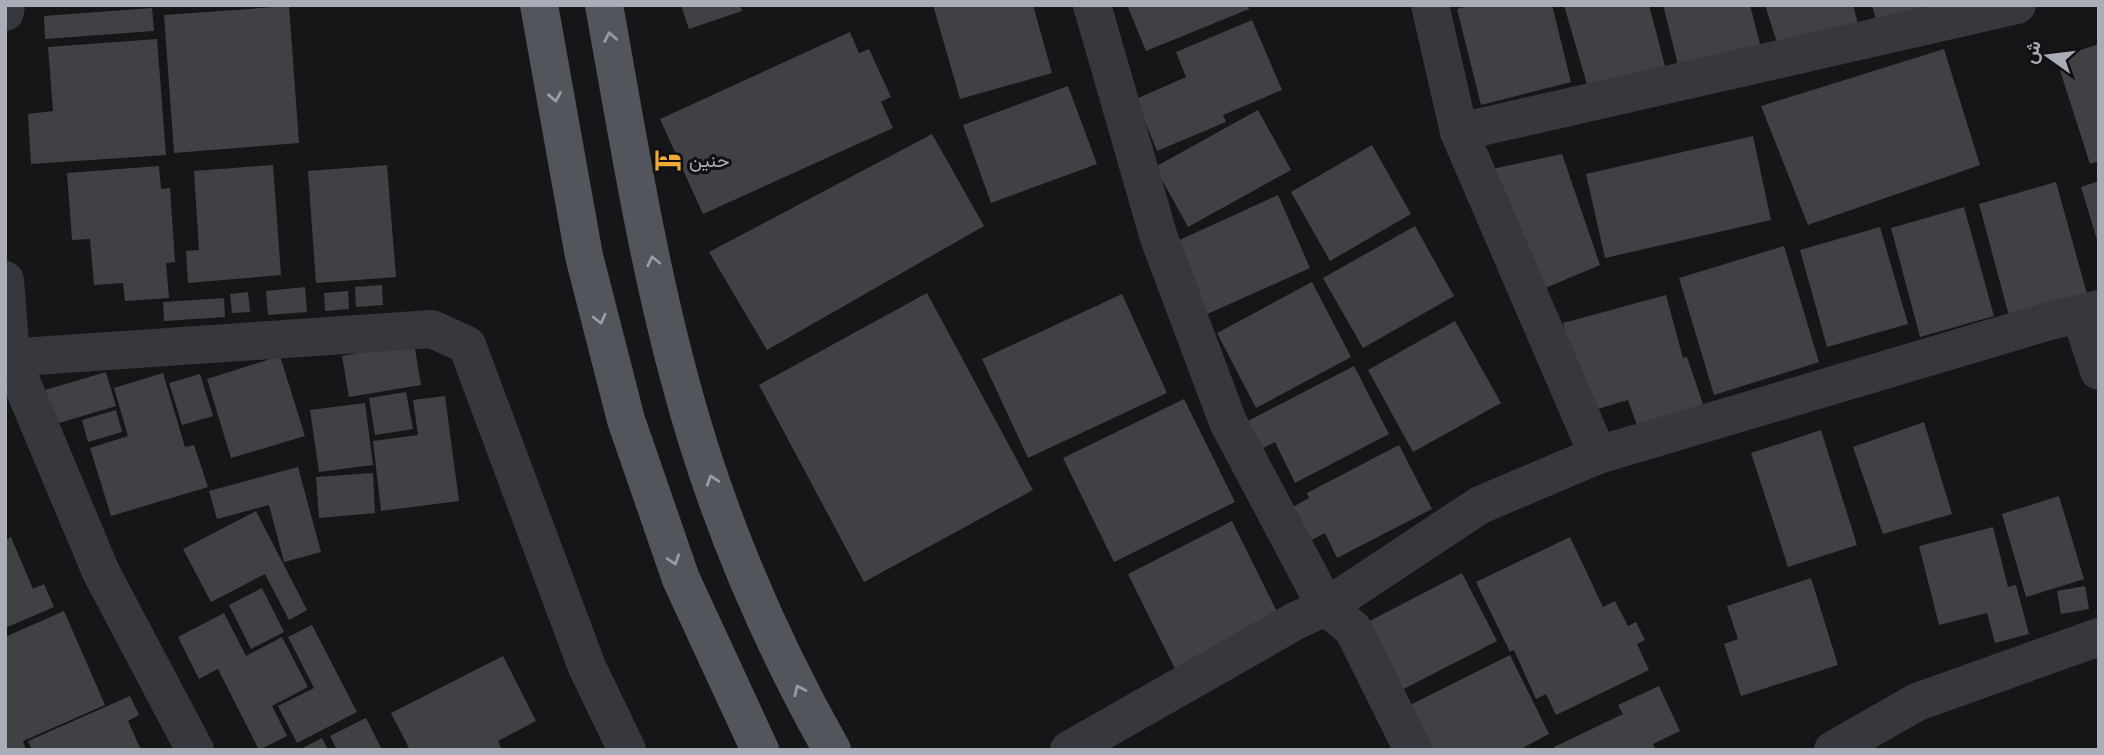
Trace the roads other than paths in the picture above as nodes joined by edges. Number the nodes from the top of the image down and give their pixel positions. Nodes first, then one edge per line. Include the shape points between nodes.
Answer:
1 (6, 5) edge
2 (538, 5) edge
3 (604, 5) edge
4 (1093, 5) edge
5 (1430, 5) edge
6 (2017, 5) edge
7 (5, 12) edge
8 (1458, 132) junction
9 (5, 280) edge
10 (2089, 312) edge
11 (8, 358) edge
12 (2099, 371) edge
13 (1598, 454) junction
14 (1326, 607) junction
15 (2099, 637) edge
16 (195, 750) edge
17 (627, 750) edge
18 (760, 750) edge
19 (832, 750) edge
20 (1069, 750) edge
21 (1413, 750) edge
22 (1833, 750) edge

1 - 7 street
2 -> 18 main road via 584,256 626,420 681,579
19 -> 3 main road via 733,547 681,384 643,218
4 - 14 street via 1159,238 1228,422
5 - 8 street
6 - 8 street
8 - 13 street
9 - 11 street
10 - 12 street
10 - 13 street
11 - 16 street via 101,572
11 - 17 street via 432,329 467,345 587,667
13 - 14 street via 1480,505
14 - 20 street
14 - 21 street via 1353,629
15 - 22 street via 1917,702

